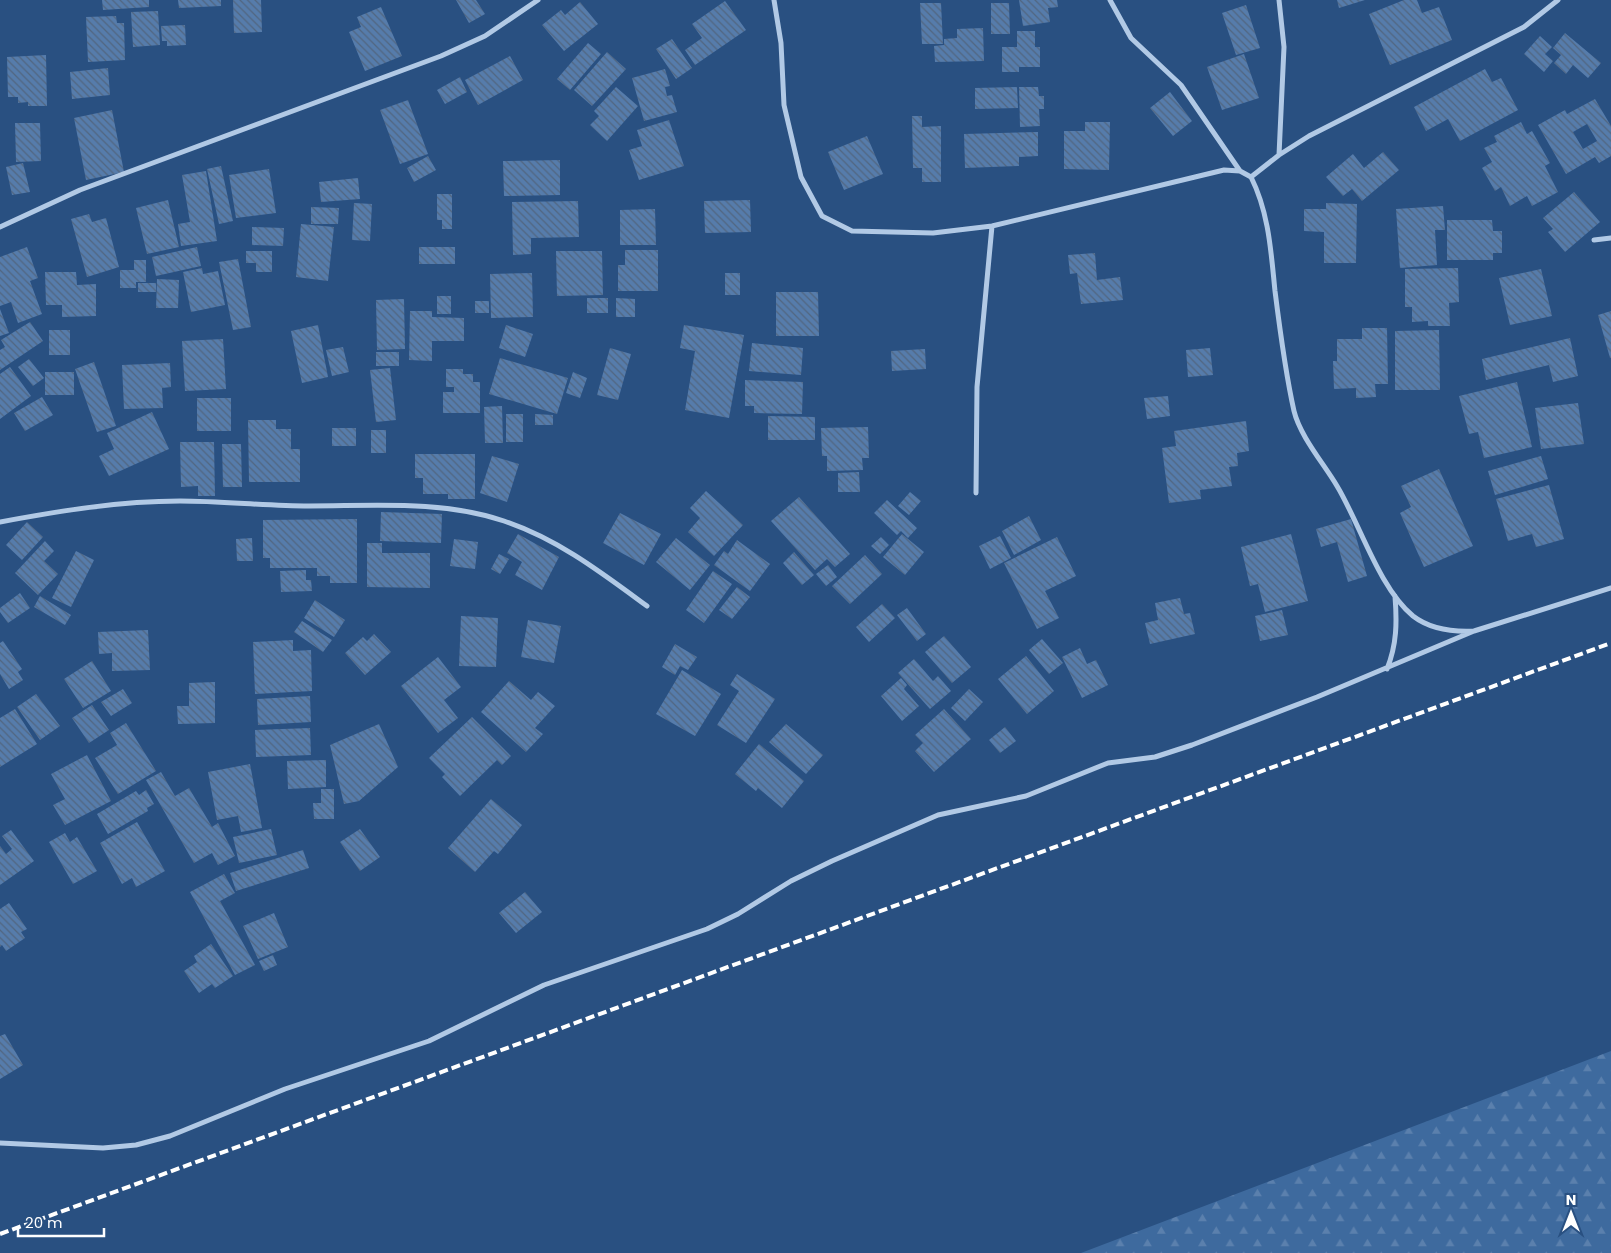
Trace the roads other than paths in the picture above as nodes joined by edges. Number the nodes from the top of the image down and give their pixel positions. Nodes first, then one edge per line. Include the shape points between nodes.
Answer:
1 (774, 0) edge
2 (1110, 0) edge
3 (1279, 0) edge
4 (1558, 0) edge
5 (534, 1) edge
6 (1279, 155) junction
7 (1240, 171) junction
8 (1251, 177) junction
9 (992, 226) junction
10 (0, 228) edge
11 (1611, 238) edge
12 (1594, 240) dead end
13 (976, 493) dead end
14 (0, 522) edge
15 (1611, 588) edge
16 (1395, 596) junction
17 (647, 606) dead end
18 (1474, 631) junction
19 (1387, 668) junction
20 (0, 1143) edge

1 - 9 street via 786,114 801,177 822,216 852,231 934,233
2 - 7 street via 1132,38 1181,85
3 - 6 street via 1284,47
4 - 6 street via 1524,27 1309,136
5 - 10 street via 485,36 441,56 80,190
6 - 8 street
7 - 8 street
7 - 9 street via 1224,170
8 - 16 street via 1264,210 1269,235 1294,414 1338,487
9 - 13 street via 977,387
11 - 12 street
14 - 17 street via 116,504 181,501 289,506 418,505 503,521 542,536 592,566
15 - 18 street
16 - 18 street via 1414,616 1431,626 1452,632
16 - 19 street via 1396,640
18 - 19 street
19 - 20 street via 1192,745 1155,757 1108,763 1026,796 938,815 791,881 707,929 544,985 430,1041 285,1089 170,1136 136,1145 103,1148

